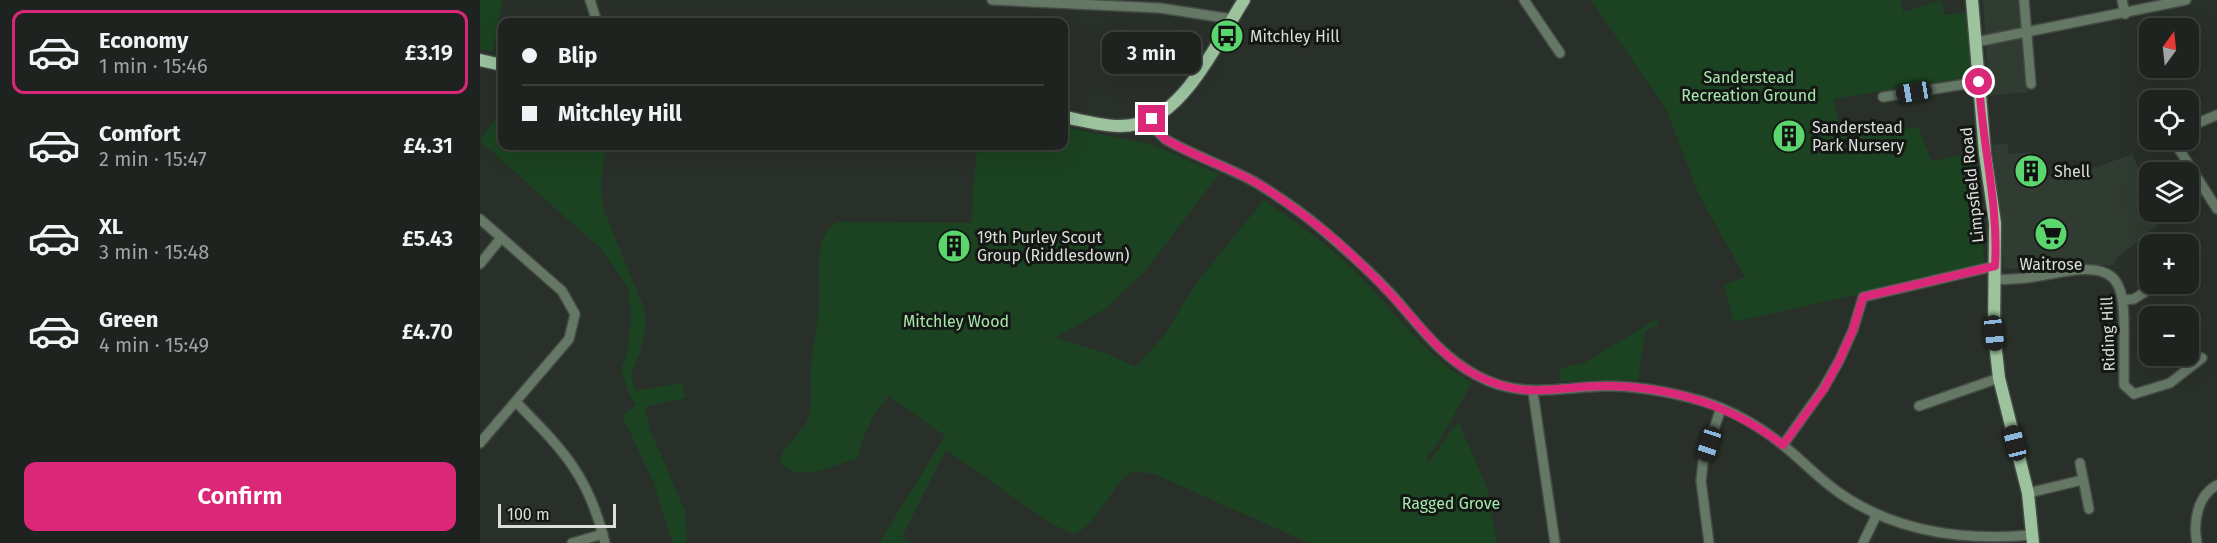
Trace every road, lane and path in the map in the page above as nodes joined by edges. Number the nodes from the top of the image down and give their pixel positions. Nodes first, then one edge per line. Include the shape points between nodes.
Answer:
1 (590, 0) edge
2 (992, 0) edge
3 (1244, 0) edge
4 (1524, 0) edge
5 (1972, 0) edge
6 (2024, 0) edge
7 (2122, 0) edge
8 (2186, 0) edge
9 (2125, 14) junction
10 (596, 18) edge
11 (1232, 19) junction
12 (2025, 34) junction
13 (1976, 42) junction
14 (1560, 52) dead end
15 (480, 60) edge
16 (498, 64) edge
17 (1979, 82) junction
18 (2031, 84) dead end
19 (1883, 97) dead end
20 (2217, 115) edge
21 (1068, 118) edge
22 (1152, 119) junction
23 (2199, 122) edge
24 (2180, 150) edge
25 (2217, 209) edge
26 (480, 219) edge
27 (501, 238) junction
28 (480, 264) edge
29 (1995, 266) junction
30 (1994, 279) junction
31 (2142, 294) edge
32 (2124, 300) junction
33 (2202, 358) dead end
34 (1999, 378) junction
35 (1533, 392) junction
36 (517, 403) junction
37 (1919, 406) dead end
38 (1721, 408) junction
39 (480, 443) edge
40 (1783, 445) junction
41 (2080, 463) dead end
42 (2082, 480) junction
43 (2217, 485) edge
44 (2028, 494) junction
45 (2089, 509) dead end
46 (1877, 514) junction
47 (604, 539) edge
48 (2032, 539) edge
49 (572, 543) edge
50 (1555, 543) edge
51 (1708, 543) edge
52 (1863, 543) edge
53 (2197, 543) edge

1 - 10 street
2 - 11 street via 1160,8
3 - 11 main road
4 - 14 street
5 - 13 main road, Limpsfield Road
6 - 12 street
7 - 9 street
8 - 9 street
9 - 12 street
11 - 22 main road via 1189,87 1169,109
12 - 13 street
12 - 18 street
13 - 17 main road, Limpsfield Road
15 - 16 main road
17 - 19 street
17 - 29 main road, Limpsfield Road via 1995,223
20 - 23 street
21 - 22 main road via 1116,126
22 - 35 street via 1165,139 1256,183 1321,229 1362,264 1427,338 1456,364 1493,383
24 - 25 street
26 - 27 street
27 - 28 street
27 - 36 street via 562,291 575,314 569,339
29 - 30 main road, Limpsfield Road
29 - 40 street via 1871,293 1861,299 1839,361 1824,389
30 - 32 street, Riding Hill via 2036,279 2095,269 2116,280
30 - 34 main road, Limpsfield Road
31 - 32 street
32 - 33 street, Riding Hill via 2124,385 2128,391 2140,394 2157,389
34 - 37 street
34 - 44 main road, Limpsfield Road
35 - 38 street via 1608,386 1636,388 1693,398
35 - 50 street
36 - 39 street
36 - 47 street via 572,462 597,513
38 - 40 street
38 - 51 street via 1703,462 1701,481
40 - 46 street via 1840,494
41 - 42 street
42 - 44 street
42 - 45 street
43 - 53 street via 2202,498 2197,513
44 - 48 main road, Limpsfield Road
46 - 48 street via 1906,526 1951,536
46 - 52 street
47 - 49 street

